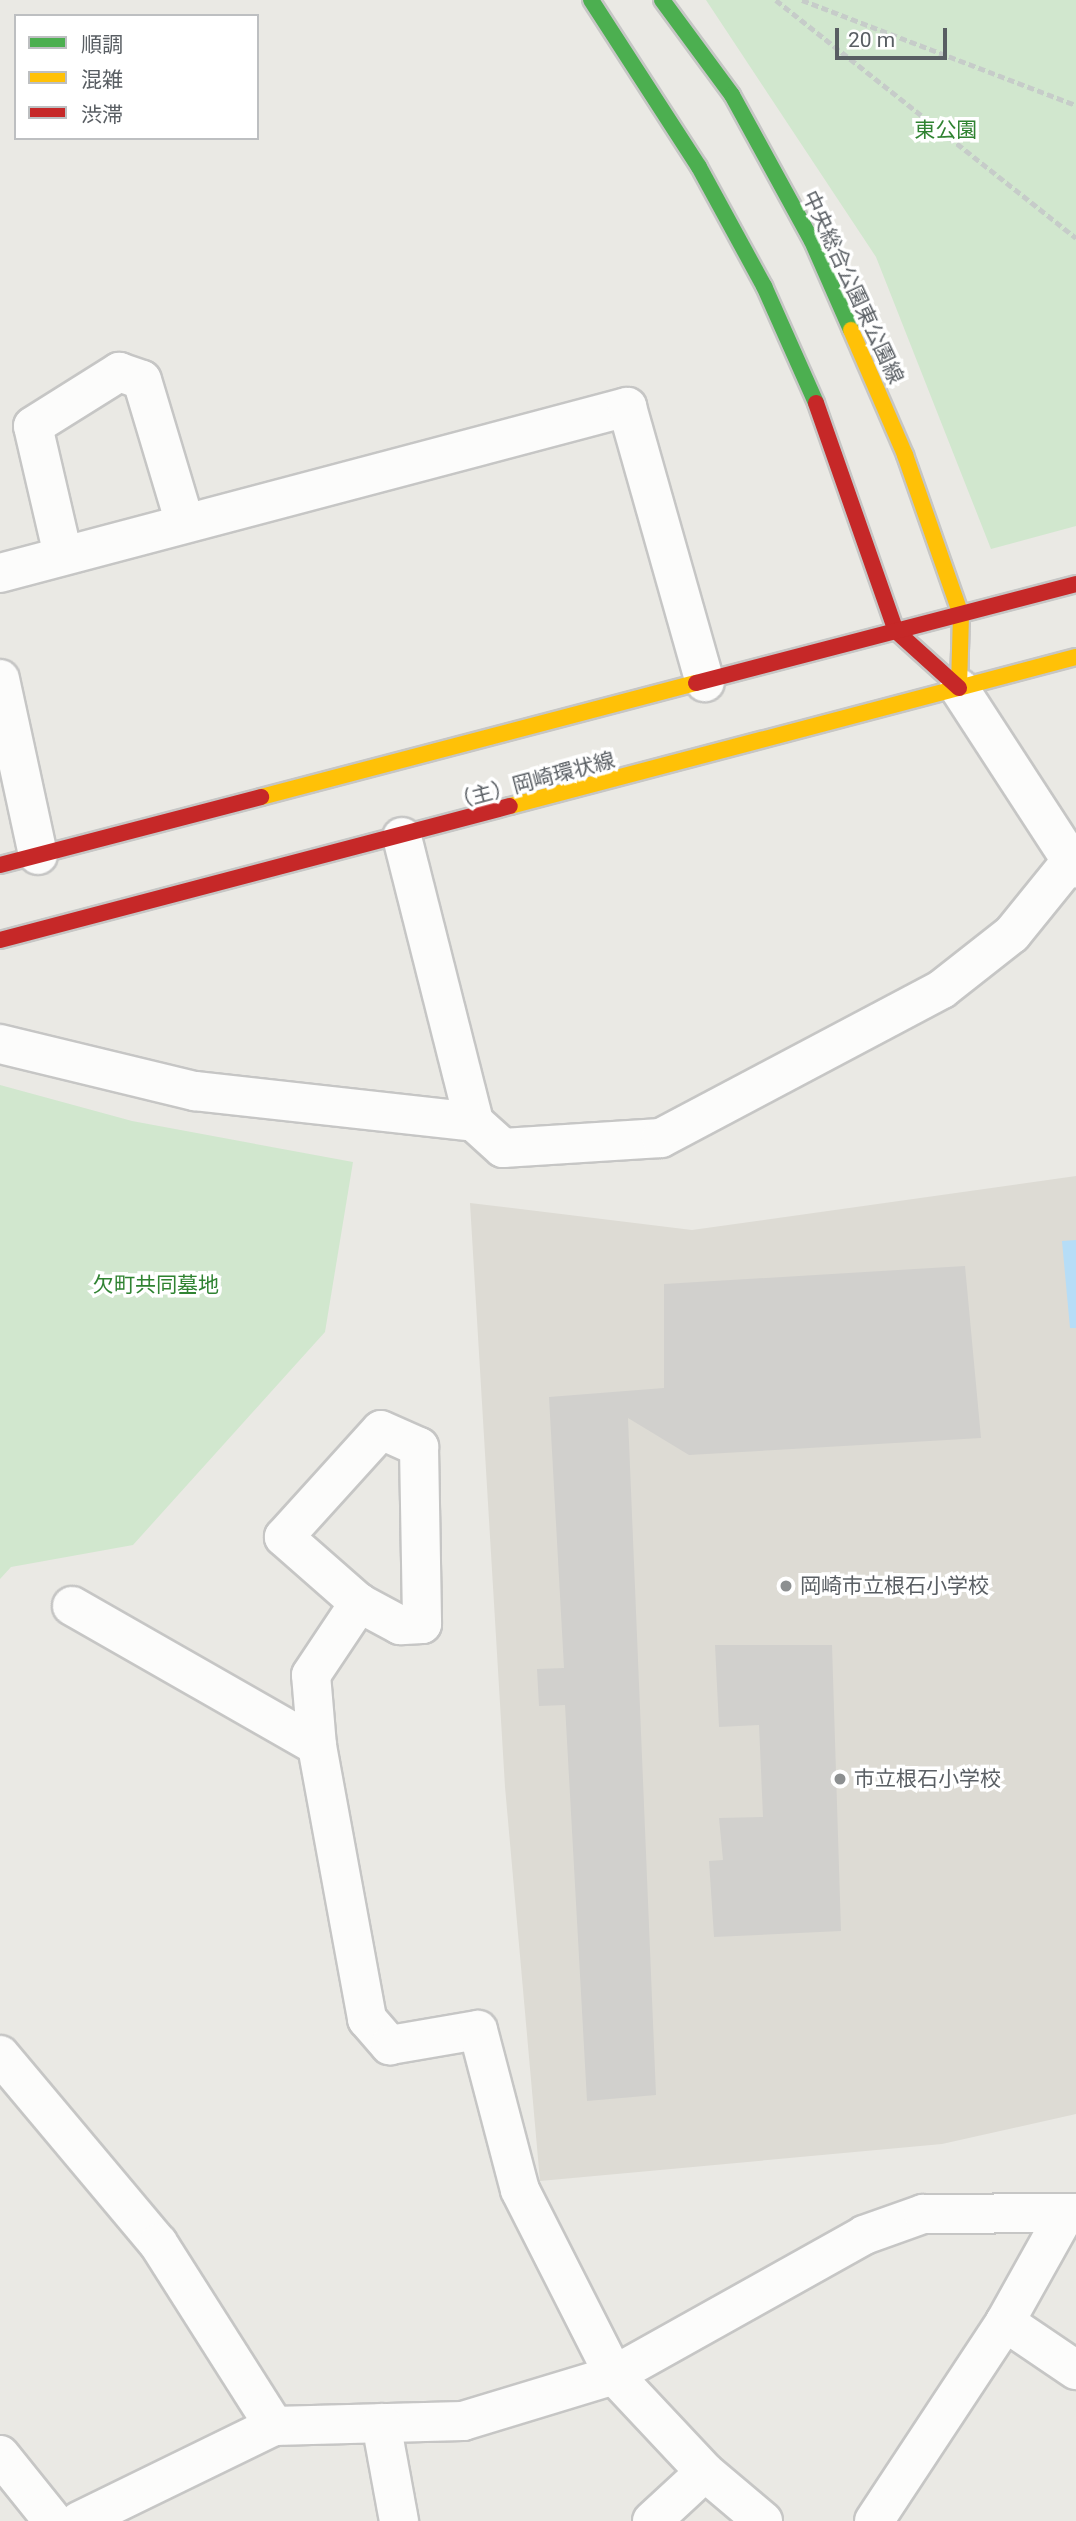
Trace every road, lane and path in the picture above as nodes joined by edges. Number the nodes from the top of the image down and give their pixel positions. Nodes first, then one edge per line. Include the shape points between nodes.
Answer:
1 (591, 0) edge
2 (662, 0) edge
3 (776, 0) edge
4 (802, 0) edge
5 (1076, 104) edge
6 (1076, 238) edge
7 (185, 523) junction
8 (63, 555) junction
9 (0, 573) edge
10 (1076, 584) edge
11 (961, 615) junction
12 (896, 631) junction
13 (1076, 657) edge
14 (0, 679) edge
15 (705, 682) junction
16 (959, 688) junction
17 (402, 837) junction
18 (38, 855) junction
19 (1074, 861) edge
20 (0, 865) edge
21 (0, 940) edge
22 (0, 1044) edge
23 (474, 1122) junction
24 (359, 1603) junction
25 (72, 1606) dead end
26 (317, 1746) junction
27 (0, 2055) edge
28 (1071, 2213) edge
29 (1004, 2322) junction
30 (1076, 2370) edge
31 (614, 2375) junction
32 (380, 2423) junction
33 (274, 2426) junction
34 (0, 2455) edge
35 (705, 2472) junction
36 (52, 2521) edge
37 (79, 2521) edge
38 (399, 2521) edge
39 (652, 2521) edge
40 (763, 2521) edge
41 (874, 2521) edge

1 - 12 main road via 699,167 764,286 833,442
2 - 11 main road, 中央総合公園東公園線 via 732,95 812,241 905,455
3 - 6 path
4 - 5 path
7 - 8 street
7 - 8 street via 142,380 119,373 33,426
7 - 15 street via 627,407
8 - 9 street
10 - 11 main road
11 - 12 main road
11 - 16 main road
12 - 15 main road
12 - 16 main road
13 - 16 main road, （主）岡崎環状線
14 - 18 street
15 - 18 main road
16 - 17 main road, （主）岡崎環状線
16 - 19 street
17 - 21 main road, （主）岡崎環状線
17 - 23 street
18 - 20 main road
19 - 23 street via 1012,934 942,989 661,1138 503,1148
22 - 23 street via 195,1091
24 - 24 street via 284,1536 381,1430 419,1447 422,1624 400,1625
24 - 26 street via 311,1675
25 - 26 street
26 - 31 street via 368,2019 390,2045 478,2030 520,2190
27 - 33 street via 158,2243
28 - 29 street
28 - 31 street via 923,2214 864,2235
29 - 30 street
29 - 41 street
31 - 32 street via 463,2421
31 - 35 street
32 - 33 street
32 - 38 street
33 - 37 street
34 - 36 street
35 - 39 street
35 - 40 street

